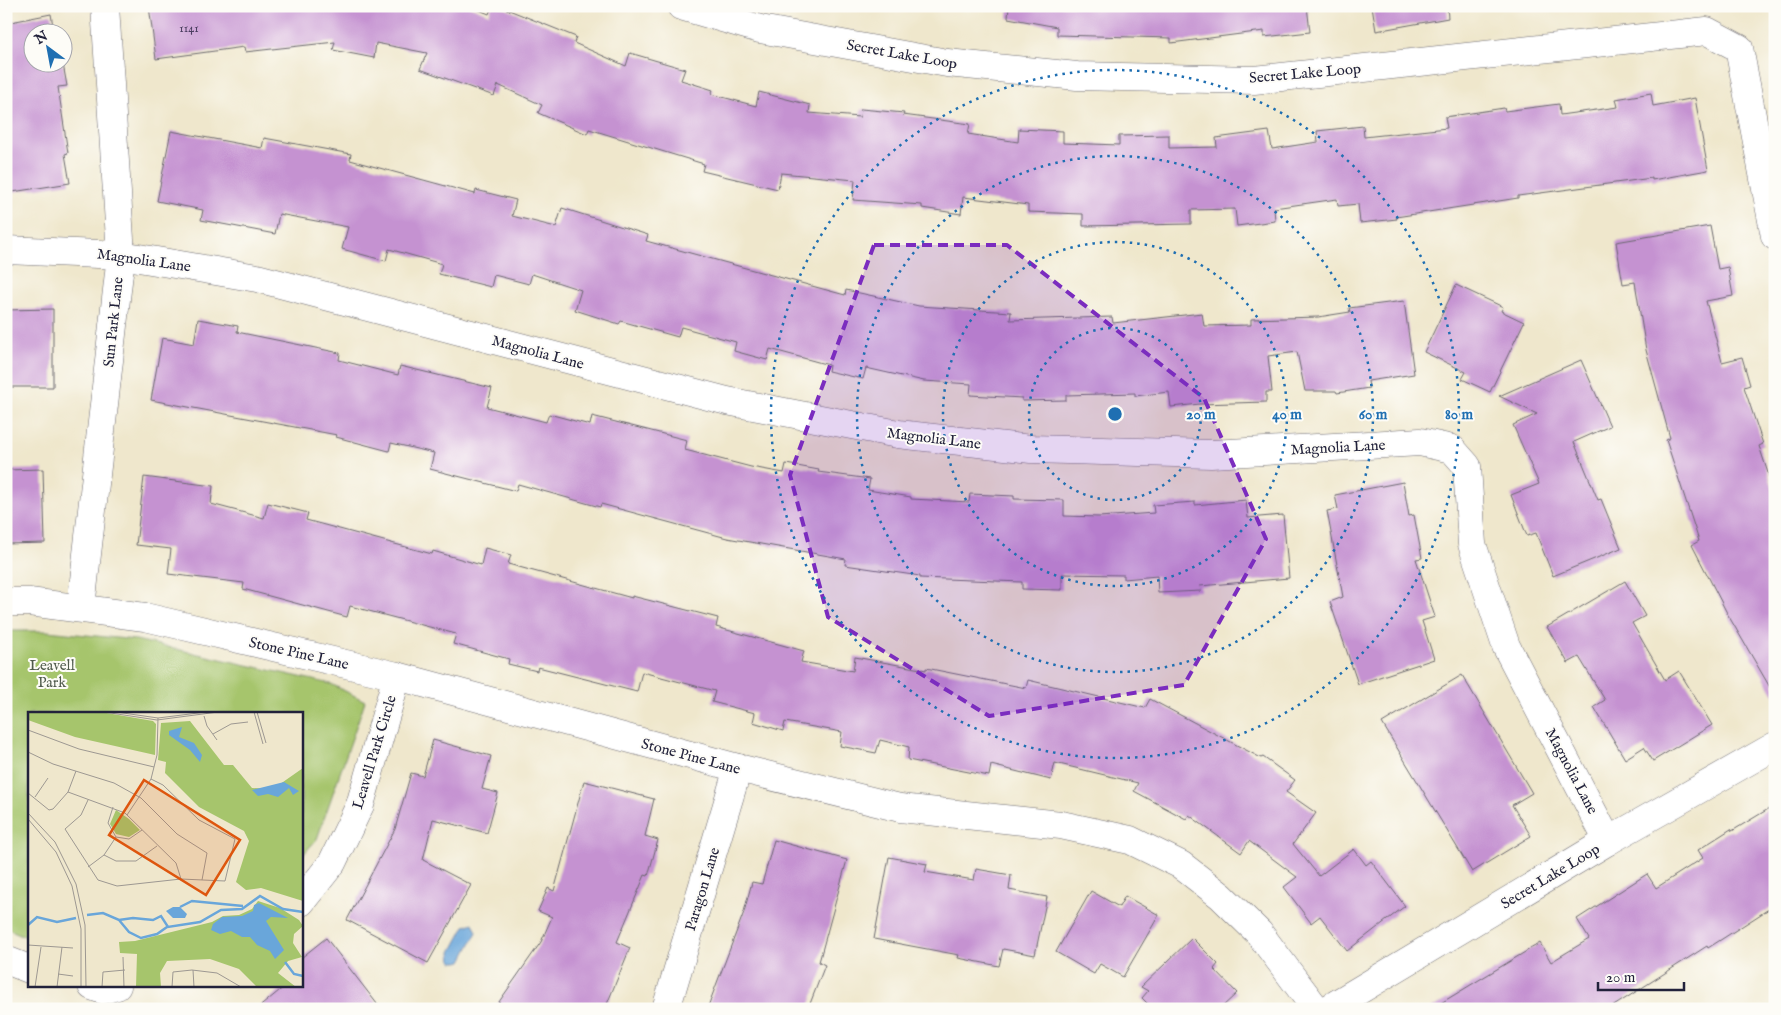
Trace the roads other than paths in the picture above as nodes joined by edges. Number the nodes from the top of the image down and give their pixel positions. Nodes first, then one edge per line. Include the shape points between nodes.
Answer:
1 (105, 6) edge
2 (680, 6) edge
3 (1775, 236) edge
4 (6, 250) edge
5 (121, 255) junction
6 (6, 602) edge
7 (81, 608) junction
8 (397, 676) junction
9 (1775, 746) edge
10 (738, 768) junction
11 (1608, 841) junction
12 (302, 901) edge
13 (6, 960) edge
14 (28, 969) edge
15 (666, 1009) edge
16 (1316, 1009) edge
17 (1328, 1009) edge

1 - 5 street, Sun Park Lane
2 - 3 street, Secret Lake Loop via 760,29 938,62 1077,76 1254,80 1707,31 1739,48
4 - 5 street, Magnolia Lane
5 - 7 street, Sun Park Lane
5 - 11 street, Magnolia Lane via 257,278 727,401 898,434 1031,449 1173,453 1211,454 1420,442 1452,449 1467,466 1472,544 1506,646
6 - 7 street, Stone Pine Lane
7 - 8 street, Stone Pine Lane via 145,617
8 - 10 street, Stone Pine Lane
8 - 12 street, Leavell Park Circle via 360,805 332,863
9 - 11 street, Secret Lake Loop
10 - 15 street, Paragon Lane
10 - 16 street, Stone Pine Lane via 900,808 1062,825 1130,840 1181,864 1221,896 1258,933
11 - 17 street, Secret Lake Loop
13 - 14 street

